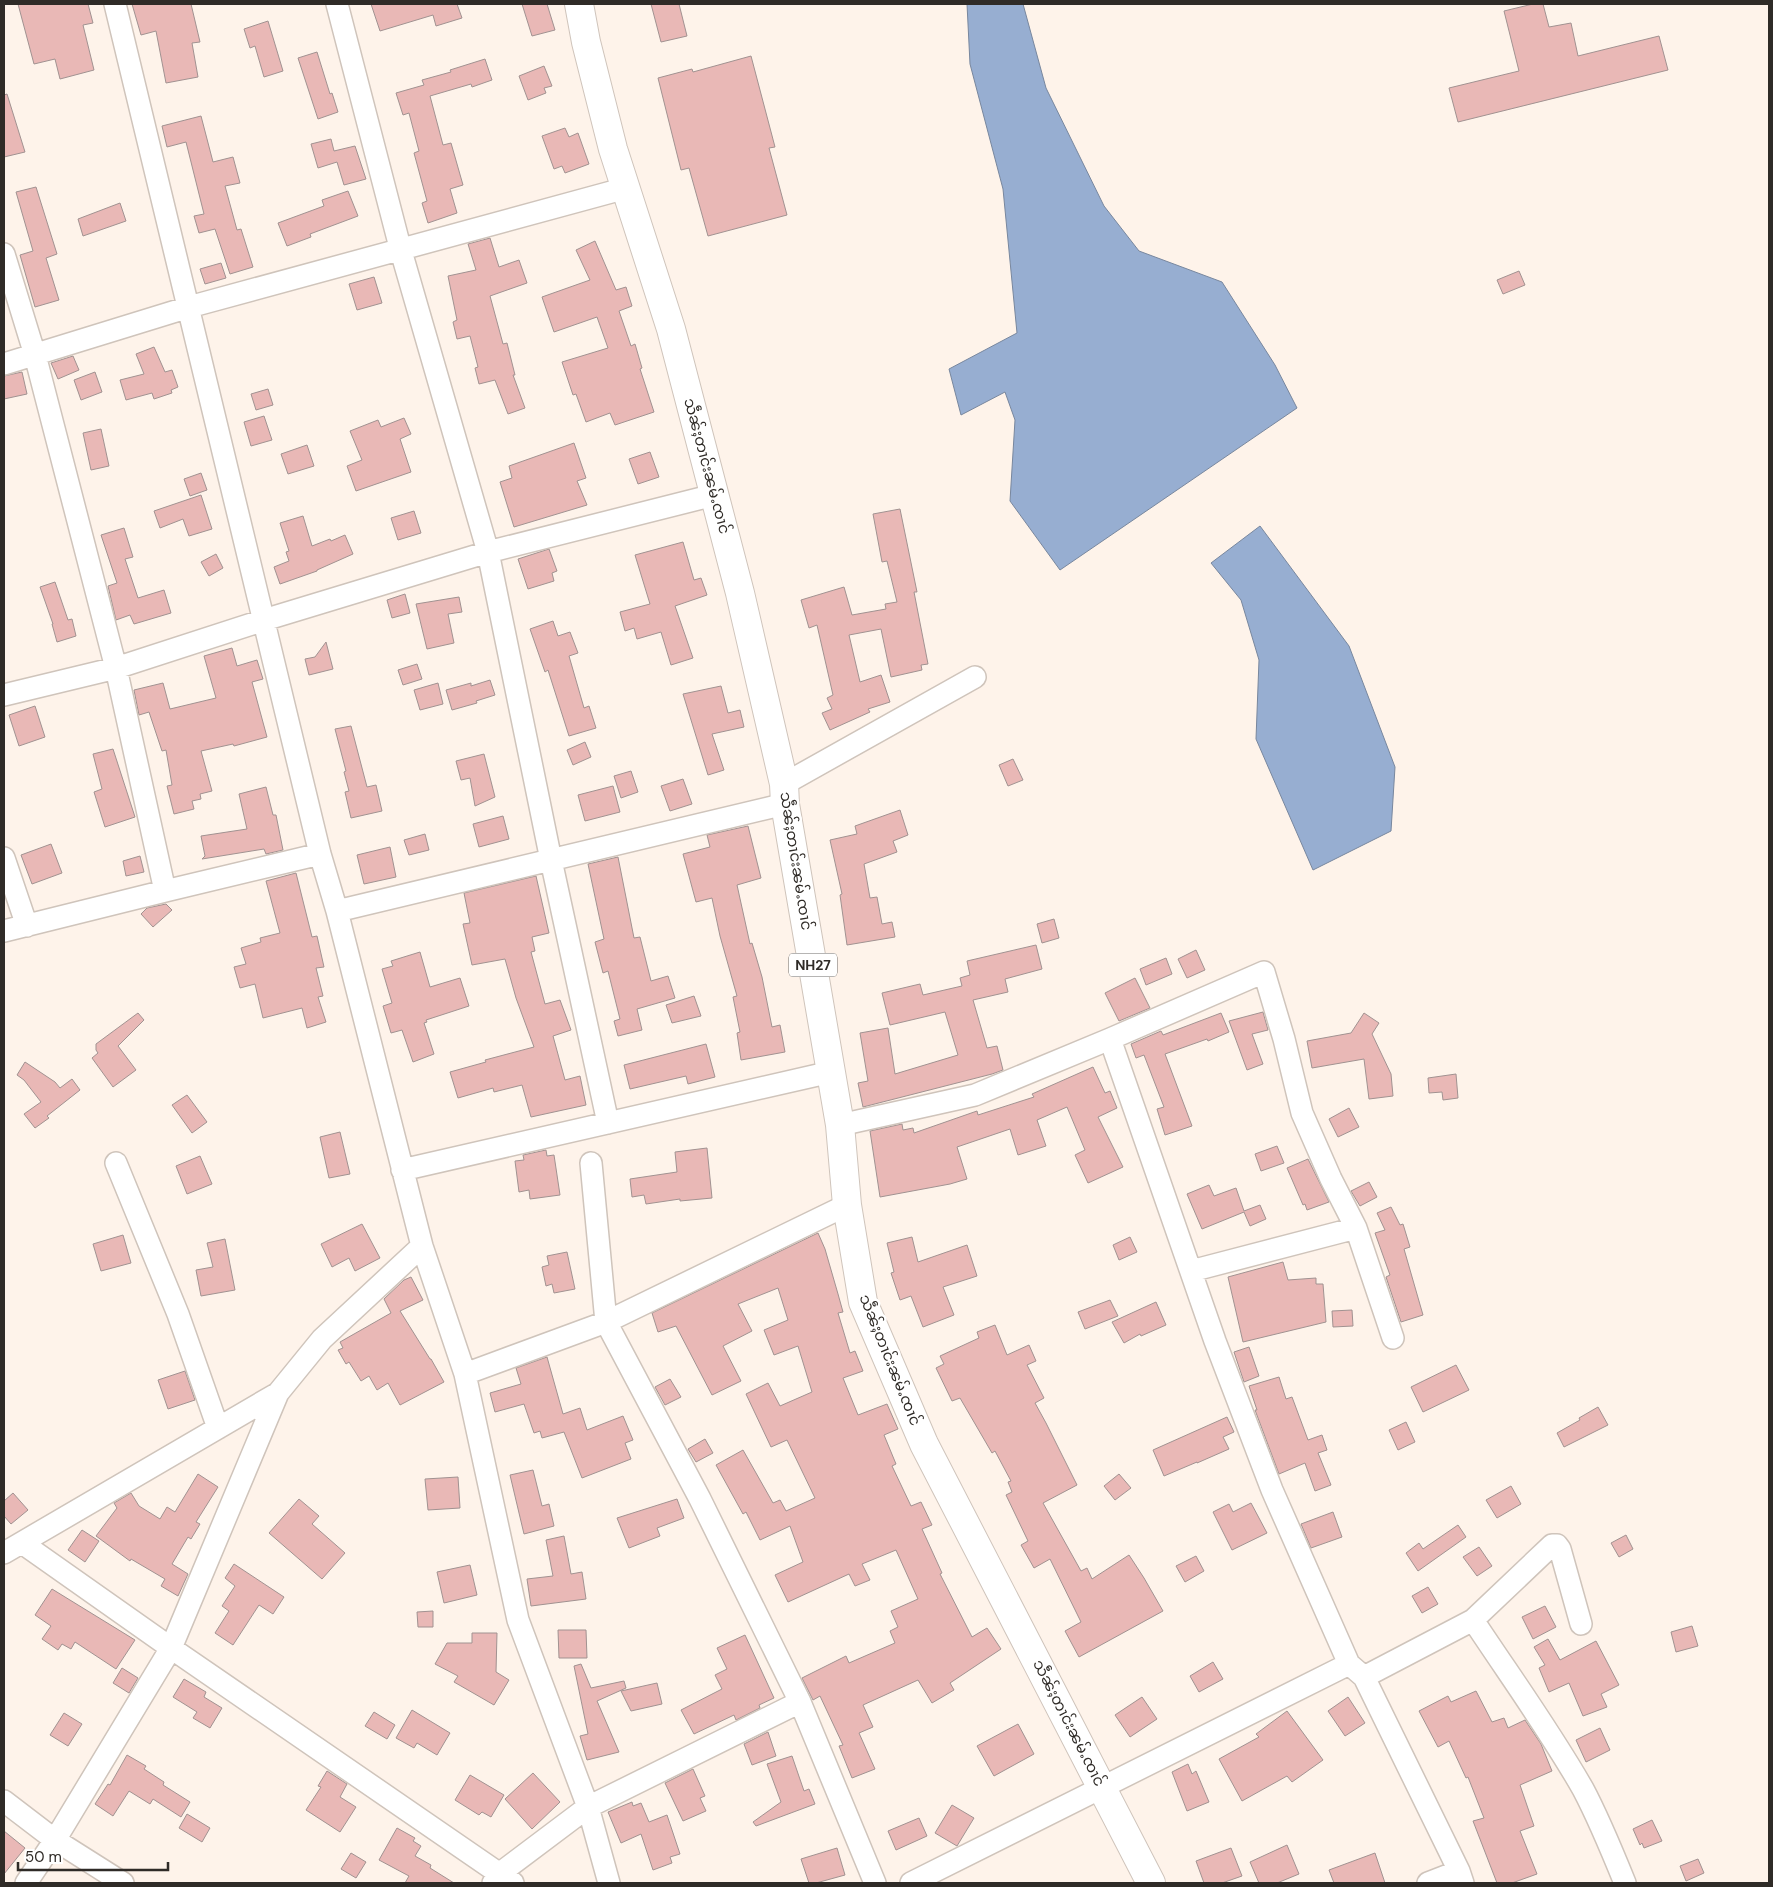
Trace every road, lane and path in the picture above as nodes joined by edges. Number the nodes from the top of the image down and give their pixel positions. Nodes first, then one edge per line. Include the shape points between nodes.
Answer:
1 (115, 4) edge
2 (337, 4) edge
3 (579, 4) edge
4 (626, 188) junction
5 (402, 251) junction
6 (4, 254) edge
7 (189, 307) junction
8 (35, 355) junction
9 (4, 364) edge
10 (714, 495) junction
11 (488, 552) junction
12 (264, 620) junction
13 (116, 668) junction
14 (974, 677) dead end
15 (4, 696) edge
16 (784, 794) junction
17 (320, 854) junction
18 (4, 858) edge
19 (551, 860) junction
20 (165, 891) junction
21 (337, 911) junction
22 (27, 926) junction
23 (4, 931) edge
24 (1110, 1039) junction
25 (831, 1072) junction
26 (608, 1123) junction
27 (840, 1125) junction
28 (591, 1162) dead end
29 (116, 1163) dead end
30 (402, 1170) junction
31 (848, 1205) junction
32 (1356, 1228) junction
33 (422, 1246) junction
34 (1191, 1271) junction
35 (606, 1322) junction
36 (1393, 1338) dead end
37 (465, 1374) junction
38 (278, 1394) junction
39 (218, 1428) junction
40 (13, 1548) edge
41 (1473, 1620) junction
42 (1581, 1624) dead end
43 (172, 1648) junction
44 (1357, 1670) junction
45 (800, 1702) junction
46 (1103, 1789) junction
47 (4, 1801) edge
48 (588, 1807) junction
49 (55, 1840) junction
50 (1461, 1877) edge
51 (502, 1880) edge
52 (26, 1883) edge
53 (123, 1883) edge
54 (609, 1883) edge
55 (875, 1883) edge
56 (911, 1883) edge
57 (1151, 1883) edge
58 (1428, 1883) edge
59 (1624, 1883) edge

1 - 7 street
2 - 5 street
3 - 4 highway, သဵၼ်ႈတၢင်းၼမ်ႉၸၢင် / NH27 via 613,149
4 - 5 street
4 - 10 highway, သဵၼ်ႈတၢင်းၼမ်ႉၸၢင် / NH27 via 671,329
5 - 7 street
5 - 11 street
6 - 8 street
7 - 8 street
7 - 12 street
8 - 9 street
8 - 13 street
10 - 11 street
10 - 16 highway, သဵၼ်ႈတၢင်းၼမ်ႉၸၢင် / NH27 via 740,593
11 - 12 street
11 - 19 street
12 - 13 street
12 - 17 street
13 - 15 street
13 - 20 street
14 - 16 street
16 - 19 street
16 - 25 highway, သဵၼ်ႈတၢင်းၼမ်ႉၸၢင် / NH27
17 - 20 street
17 - 21 street
18 - 22 street
19 - 21 street
19 - 26 street
20 - 22 street
21 - 30 street
22 - 23 street
24 - 27 street via 975,1095
24 - 32 street via 1264,972 1302,1113
24 - 34 street
25 - 26 street
25 - 27 highway, သဵၼ်ႈတၢင်းၼမ်ႉၸၢင် / NH27
26 - 30 street
27 - 31 highway, သဵၼ်ႈတၢင်းၼမ်ႉၸၢင် / NH27
28 - 35 street
29 - 39 street via 178,1314
30 - 33 street
31 - 35 street
31 - 46 highway, သဵၼ်ႈတၢင်းၼမ်ႉၸၢင် / NH27 via 863,1302 924,1444
32 - 34 street
32 - 36 street
33 - 37 street
33 - 38 street via 322,1339
34 - 44 street via 1272,1490
35 - 37 street
35 - 45 street via 700,1499
37 - 48 street via 518,1620
38 - 39 street
38 - 43 street
39 - 40 street
40 - 43 street
41 - 42 street via 1552,1545 1557,1545
41 - 44 street
41 - 59 street via 1584,1791
43 - 49 street
43 - 51 street
44 - 46 street
44 - 50 street
45 - 48 street
45 - 55 street
46 - 56 street
46 - 57 highway, သဵၼ်ႈတၢင်းၼမ်ႉၸၢင် / NH27
47 - 49 street
48 - 51 street
48 - 54 street
49 - 52 street
49 - 53 street
50 - 58 street

